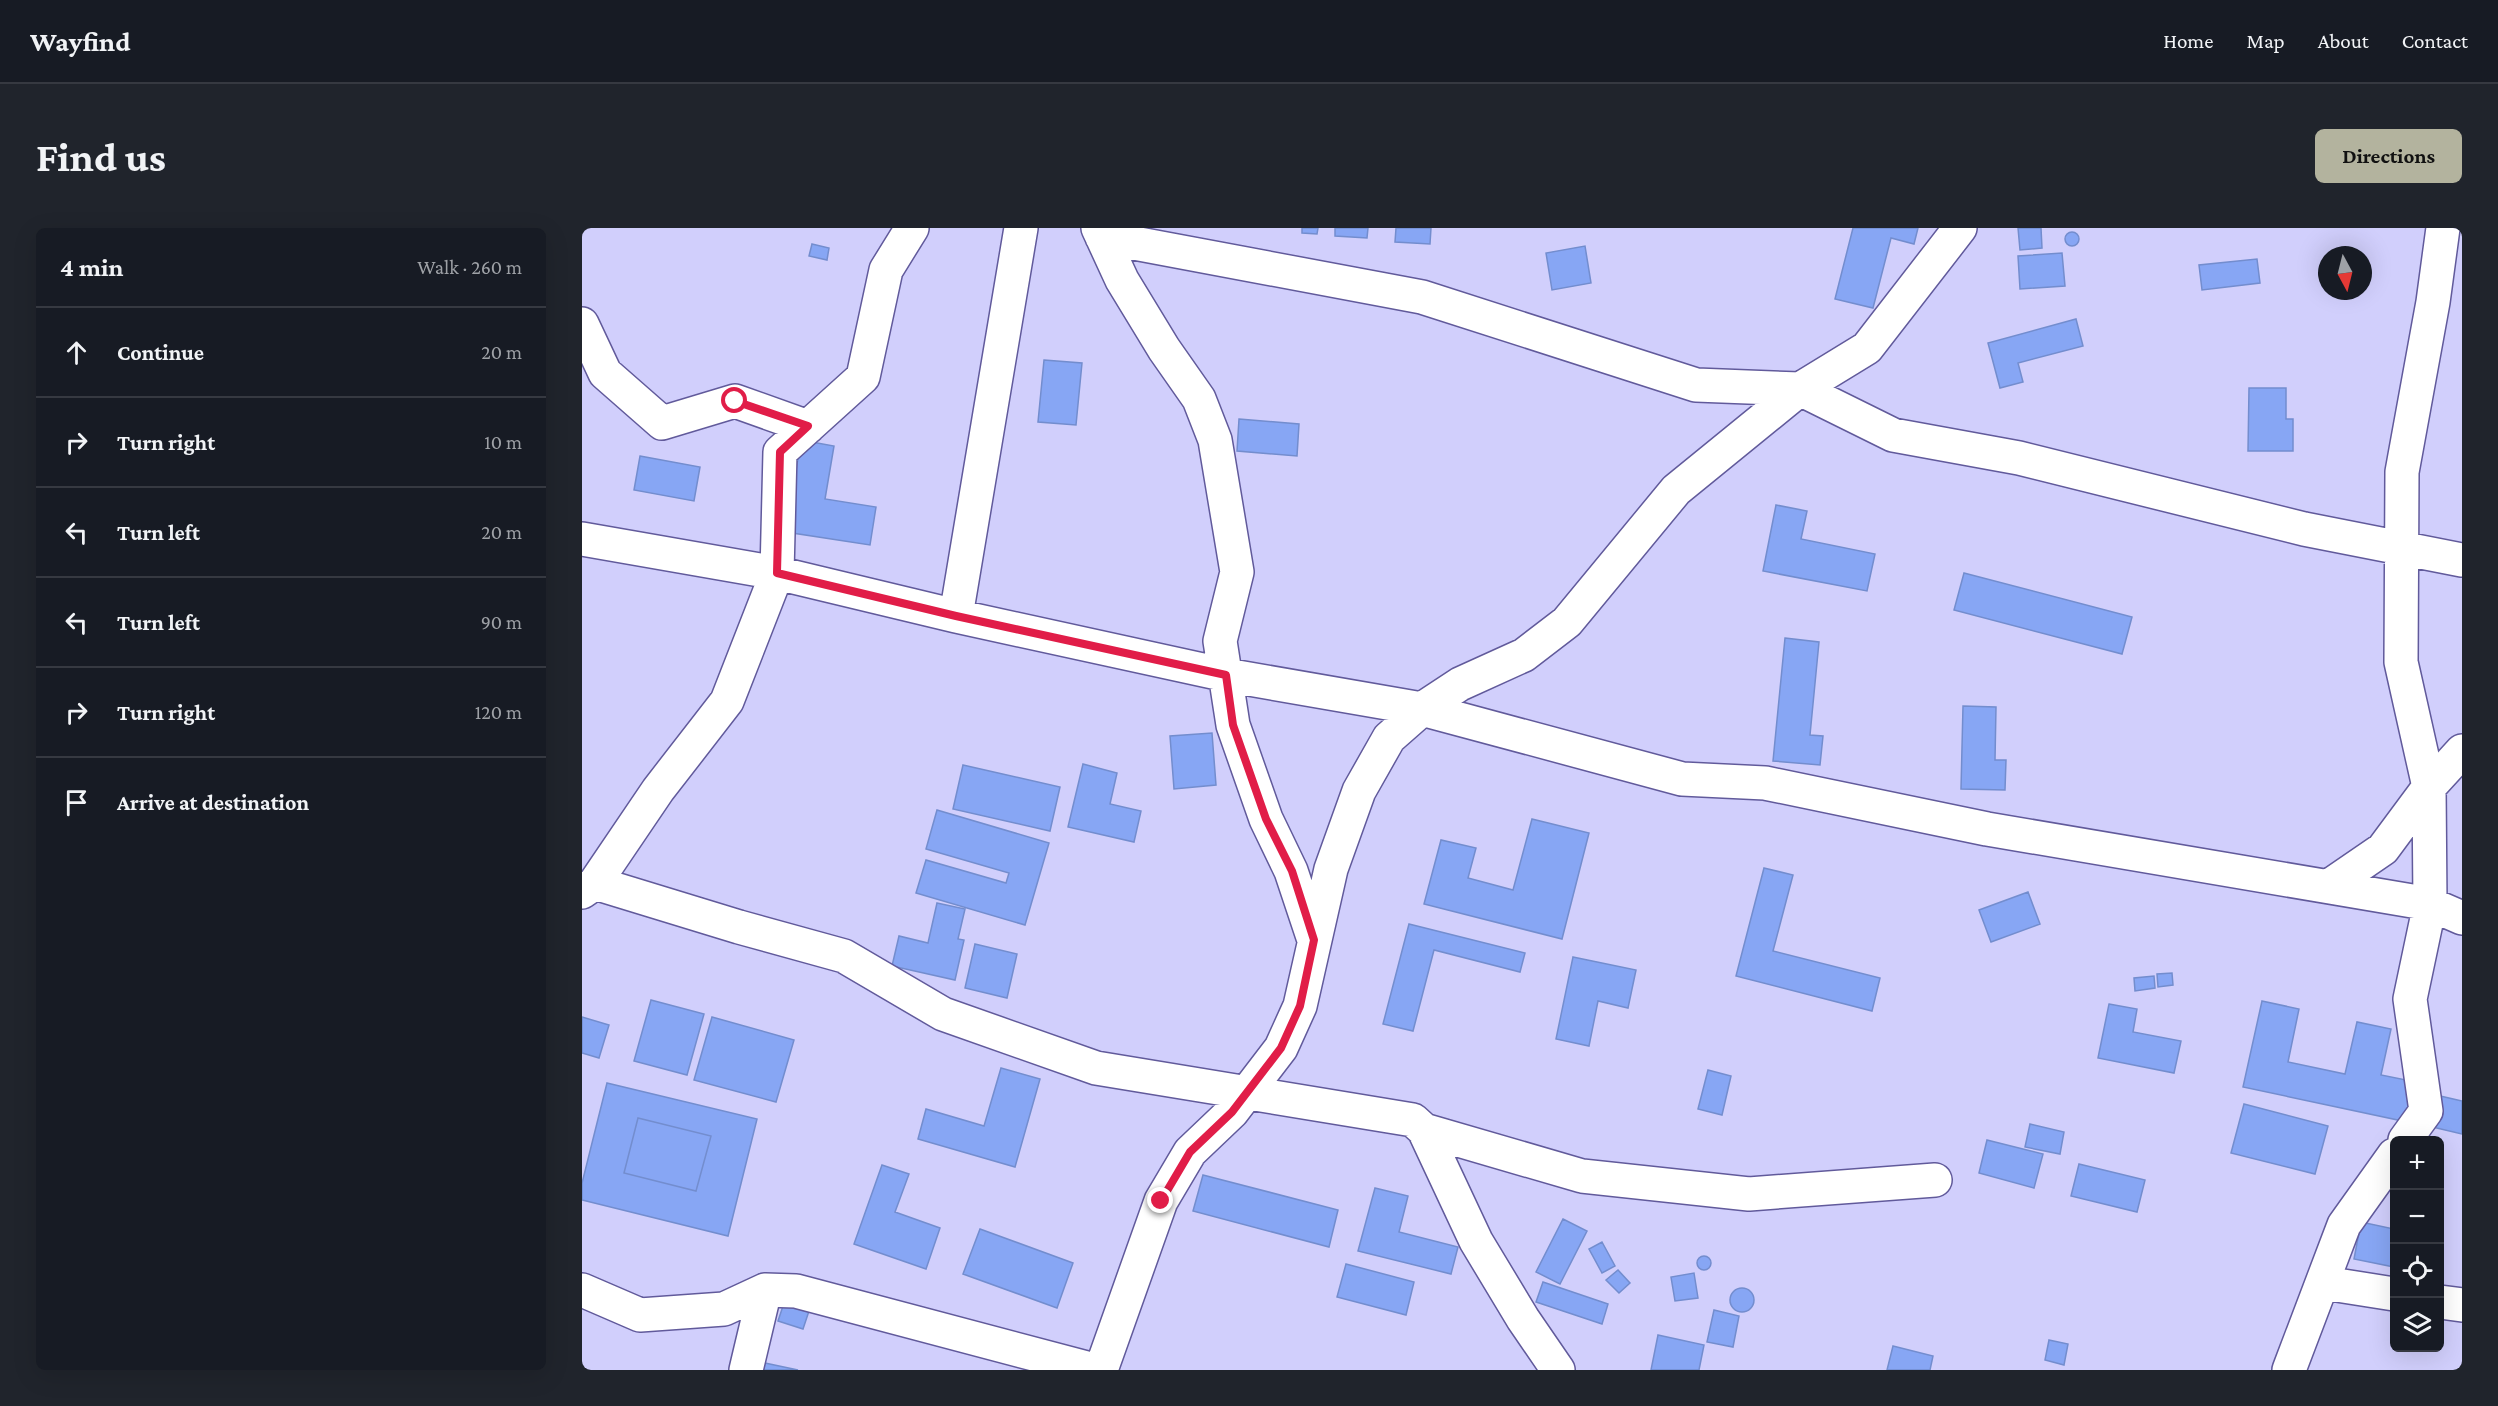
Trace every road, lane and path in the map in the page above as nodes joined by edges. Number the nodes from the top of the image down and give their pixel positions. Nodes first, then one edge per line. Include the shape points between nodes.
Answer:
1 (912, 228) edge
2 (1021, 228) edge
3 (1960, 228) edge
4 (2446, 229) edge
5 (1100, 232) edge
6 (582, 324) edge
7 (1800, 389) junction
8 (808, 426) junction
9 (582, 539) edge
10 (2402, 549) junction
11 (2462, 560) edge
12 (777, 573) junction
13 (956, 616) junction
14 (1226, 675) junction
15 (1422, 709) junction
16 (2462, 752) edge
17 (2429, 788) junction
18 (2329, 886) junction
19 (589, 887) edge
20 (2430, 904) junction
21 (2462, 918) edge
22 (1314, 940) junction
23 (1246, 1094) junction
24 (1424, 1130) junction
25 (2408, 1136) edge
26 (2390, 1161) edge
27 (1935, 1180) dead end
28 (2324, 1283) junction
29 (582, 1290) edge
30 (765, 1290) junction
31 (2390, 1293) edge
32 (2444, 1303) edge
33 (2462, 1305) edge
34 (1055, 1365) edge
35 (746, 1370) edge
36 (1094, 1370) edge
37 (1101, 1370) edge
38 (1558, 1370) edge
39 (2289, 1370) edge

1 - 8 street via 886,270 863,377
2 - 13 street
3 - 7 street via 1867,348
4 - 10 street via 2402,471
5 - 7 street via 1422,297 1696,385
5 - 14 street via 1134,299 1199,399 1215,440 1237,572 1220,641
6 - 8 street via 605,373 662,423 735,401
7 - 10 street via 1893,435 2019,459
7 - 15 street via 1676,490 1567,622 1524,655 1460,684
8 - 12 street via 780,452
9 - 12 street
10 - 11 street
10 - 17 street via 2400,662
12 - 13 street
12 - 19 street via 727,700
13 - 14 street
14 - 15 street
14 - 22 street via 1233,725 1266,819 1292,871
15 - 18 street via 1682,779 1765,783 1988,829
15 - 22 street via 1389,738 1359,791 1331,869
16 - 17 street
17 - 18 street via 2383,849
17 - 20 street
18 - 20 street
19 - 23 street via 844,956 943,1014 1096,1068
20 - 21 street
20 - 25 street via 2410,999 2426,1112
22 - 23 street via 1300,1006 1281,1048
23 - 24 street via 1413,1120
23 - 37 street via 1190,1152 1161,1201
24 - 27 street via 1582,1176 1749,1194
24 - 38 street via 1476,1240
26 - 28 street via 2344,1225
28 - 31 street
28 - 39 street
29 - 30 street via 640,1315 724,1309
30 - 34 street via 796,1291
30 - 35 street
32 - 33 street
34 - 36 street

